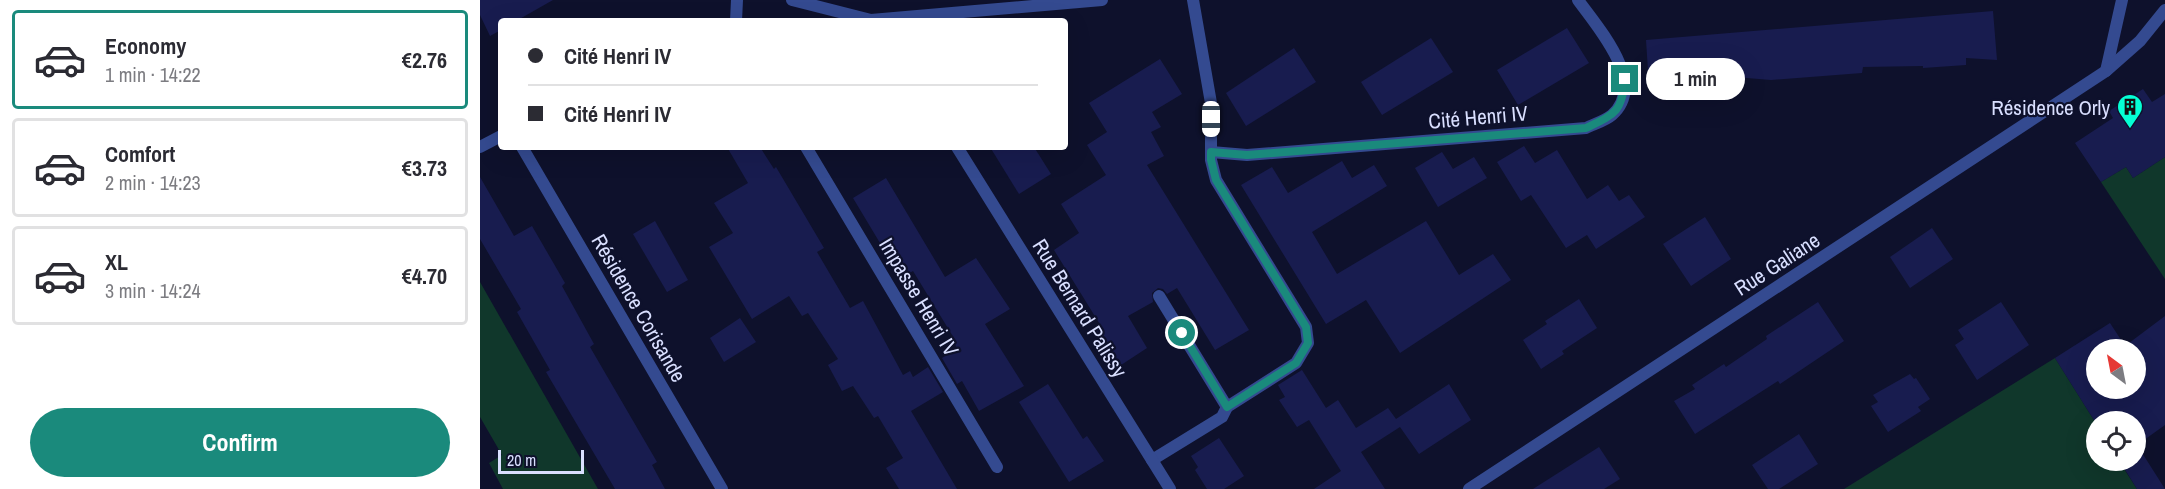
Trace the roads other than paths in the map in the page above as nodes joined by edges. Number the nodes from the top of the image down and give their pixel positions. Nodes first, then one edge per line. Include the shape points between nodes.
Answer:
1 (737, 0) edge
2 (792, 0) edge
3 (1102, 0) edge
4 (1193, 0) edge
5 (1578, 0) edge
6 (2122, 0) edge
7 (811, 2) edge
8 (2165, 10) edge
9 (736, 18) edge
10 (864, 18) edge
11 (919, 18) edge
12 (2106, 71) junction
13 (498, 138) edge
14 (480, 147) edge
15 (524, 150) edge
16 (808, 150) edge
17 (959, 150) edge
18 (1211, 152) junction
19 (1159, 296) dead end
20 (1227, 407) junction
21 (1152, 460) junction
22 (997, 468) dead end
23 (722, 489) edge
24 (1170, 489) edge
25 (1469, 489) edge

1 - 9 street
2 - 7 street
3 - 11 street
4 - 18 street via 1211,103
5 - 18 street, Cité Henri IV via 1612,48 1625,79 1623,101 1611,116 1586,128 1247,155
6 - 12 street
7 - 10 street
8 - 12 street, Rue Galiane
12 - 25 street, Rue Galiane
13 - 14 street
15 - 23 street, Résidence Corisande
16 - 22 street, Impasse Henri IV
17 - 21 street, Rue Bernard Palissy
18 - 20 street via 1216,180 1306,327 1308,343 1296,363
19 - 20 street
20 - 21 street via 1222,417
21 - 24 street, Rue Bernard Palissy

